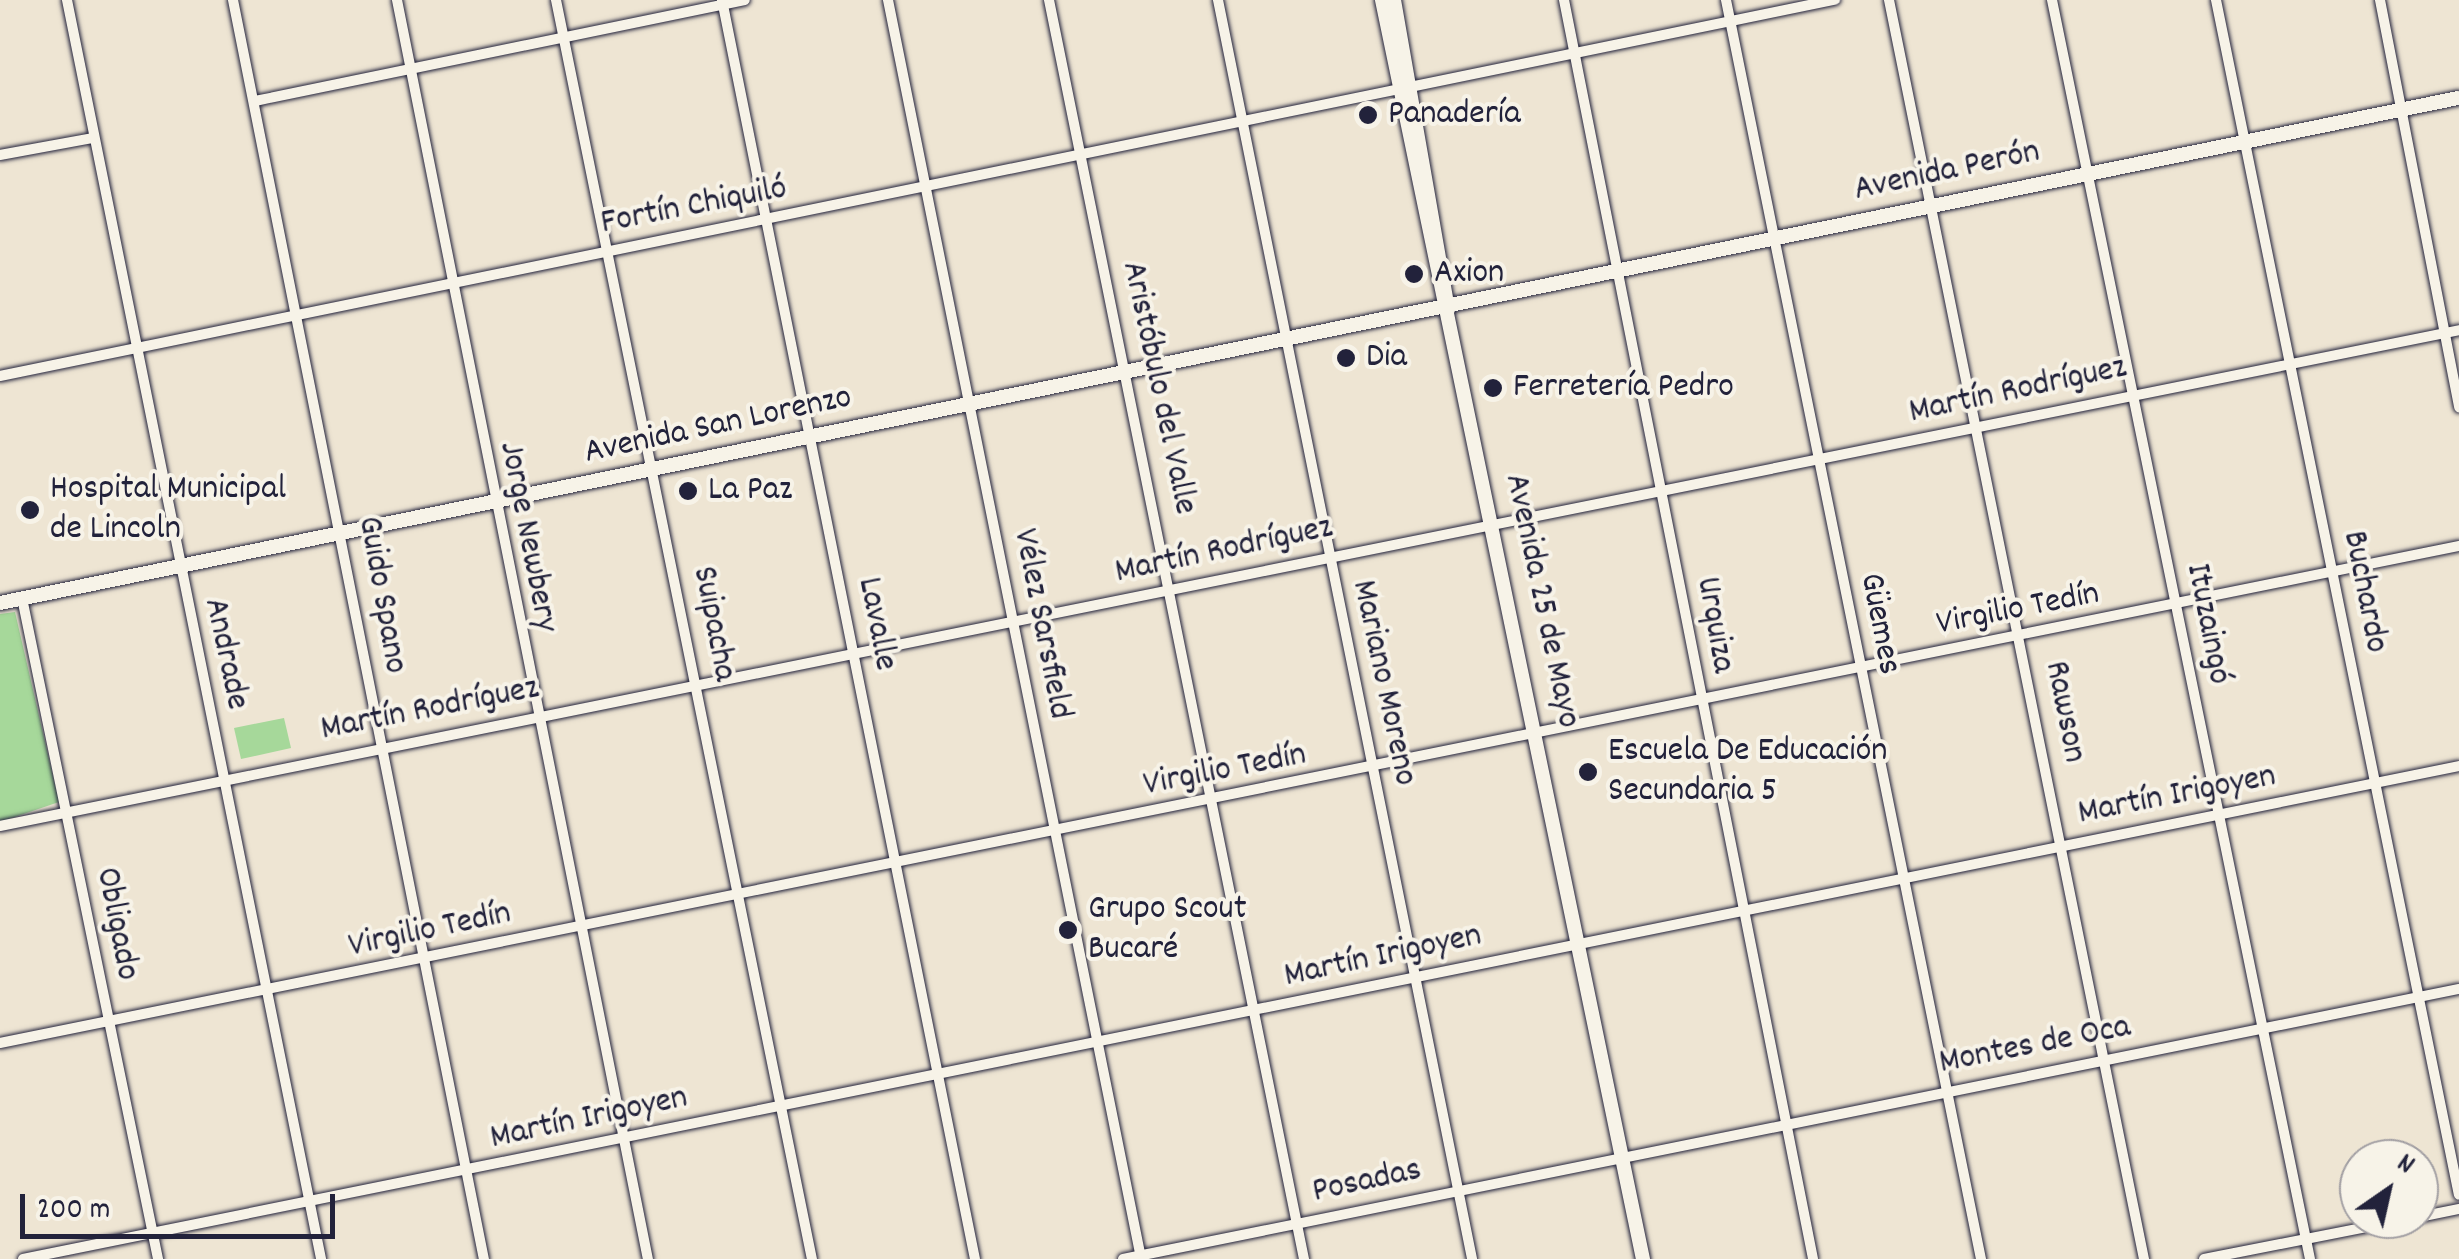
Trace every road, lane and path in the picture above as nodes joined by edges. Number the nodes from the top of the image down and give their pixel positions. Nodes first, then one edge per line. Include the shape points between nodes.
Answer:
1 (67, 0) edge
2 (233, 0) edge
3 (397, 0) edge
4 (556, 0) edge
5 (745, 0) edge
6 (888, 0) edge
7 (1049, 0) edge
8 (1218, 0) edge
9 (1382, 0) edge
10 (1394, 0) edge
11 (1564, 0) edge
12 (1726, 0) edge
13 (1836, 0) edge
14 (1889, 0) edge
15 (2052, 0) edge
16 (2216, 0) edge
17 (2380, 0) edge
18 (722, 2) edge
19 (1730, 22) junction
20 (564, 40) junction
21 (1573, 54) junction
22 (411, 69) junction
23 (1404, 88) junction
24 (2459, 98) edge
25 (255, 102) junction
26 (2402, 110) junction
27 (1242, 124) junction
28 (94, 138) junction
29 (2244, 142) junction
30 (0, 154) edge
31 (1083, 158) junction
32 (2089, 174) junction
33 (930, 188) junction
34 (1928, 206) junction
35 (764, 222) junction
36 (1772, 238) junction
37 (608, 252) junction
38 (1617, 273) junction
39 (448, 284) junction
40 (1448, 309) junction
41 (297, 314) junction
42 (2459, 330) edge
43 (2442, 333) junction
44 (1286, 342) junction
45 (135, 349) junction
46 (2292, 362) junction
47 (1126, 374) junction
48 (0, 376) edge
49 (2134, 395) junction
50 (972, 405) junction
51 (2459, 407) edge
52 (1978, 427) junction
53 (810, 437) junction
54 (1818, 461) junction
55 (654, 468) junction
56 (1662, 490) junction
57 (492, 504) junction
58 (1494, 521) junction
59 (343, 534) junction
60 (2459, 546) edge
61 (1329, 558) junction
62 (180, 569) junction
63 (2331, 571) junction
64 (1171, 591) junction
65 (22, 598) junction
66 (0, 602) edge
67 (2175, 606) junction
68 (1013, 621) junction
69 (2021, 638) junction
70 (854, 656) junction
71 (1860, 670) junction
72 (696, 685) junction
73 (1699, 702) junction
74 (536, 718) junction
75 (1538, 738) junction
76 (379, 749) junction
77 (2459, 766) edge
78 (1374, 770) junction
79 (222, 778) junction
80 (2374, 785) junction
81 (1212, 802) junction
82 (66, 813) junction
83 (2218, 817) junction
84 (0, 826) edge
85 (1052, 834) junction
86 (2063, 846) junction
87 (898, 866) junction
88 (1905, 881) junction
89 (738, 895) junction
90 (1745, 913) junction
91 (580, 928) junction
92 (1582, 943) junction
93 (423, 959) junction
94 (1415, 978) junction
95 (2459, 989) edge
96 (268, 994) junction
97 (2416, 998) junction
98 (1257, 1012) junction
99 (107, 1023) junction
100 (2261, 1029) junction
101 (0, 1044) edge
102 (1098, 1044) junction
103 (2104, 1060) junction
104 (937, 1077) junction
105 (1944, 1092) junction
106 (785, 1106) junction
107 (1785, 1124) junction
108 (624, 1139) junction
109 (1623, 1161) junction
110 (468, 1172) junction
111 (1458, 1191) junction
112 (2459, 1195) edge
113 (310, 1201) junction
114 (1296, 1225) junction
115 (153, 1233) junction
116 (2339, 1233) edge
117 (2306, 1239) junction
118 (1141, 1257) edge
119 (23, 1259) edge
120 (158, 1259) edge
121 (321, 1259) edge
122 (484, 1259) edge
123 (648, 1259) edge
124 (812, 1259) edge
125 (975, 1259) edge
126 (1123, 1259) edge
127 (1304, 1259) edge
128 (1472, 1259) edge
129 (1643, 1259) edge
130 (1813, 1259) edge
131 (1982, 1259) edge
132 (2144, 1259) edge
133 (2204, 1259) edge
134 (2310, 1259) edge

1 - 28 street, Andrade
2 - 25 street, Guido Spano
3 - 22 street, Jorge Newbery
4 - 20 street, Suipacha
5 - 18 street
6 - 33 street, Vélez Sarsfield
7 - 31 street, Aristóbulo del Valle
8 - 27 street, Mariano Moreno
9 - 23 main road, Avenida 25 de Mayo
10 - 23 main road, Avenida 25 de Mayo
11 - 21 street, Urquiza
12 - 19 street, Güemes
13 - 19 street, Fortín Chiquiló
14 - 34 street, Rawson
15 - 32 street, Ituzaingó
16 - 29 street, Buchardo
17 - 26 street
18 - 20 street
18 - 35 street, Lavalle
19 - 21 street, Fortín Chiquiló
19 - 36 street, Güemes
20 - 22 street
20 - 37 street, Suipacha
21 - 23 street, Fortín Chiquiló
21 - 38 street, Urquiza
22 - 25 street
22 - 39 street, Jorge Newbery
23 - 27 street, Fortín Chiquiló
23 - 40 main road, Avenida 25 de Mayo
24 - 26 main road, Avenida Perón
25 - 41 street, Guido Spano
26 - 29 main road, Avenida Perón
26 - 43 street
27 - 31 street, Fortín Chiquiló
27 - 44 street, Mariano Moreno
28 - 30 street
28 - 45 street, Andrade
29 - 32 main road, Avenida Perón
29 - 46 street, Buchardo
31 - 33 street, Fortín Chiquiló
31 - 47 street, Aristóbulo del Valle
32 - 34 main road, Avenida Perón
32 - 49 street, Ituzaingó
33 - 35 street, Fortín Chiquiló
33 - 50 street, Vélez Sarsfield
34 - 36 main road, Avenida Perón
34 - 52 street, Rawson
35 - 37 street, Fortín Chiquiló
35 - 53 street, Lavalle
36 - 38 main road, Avenida Perón
36 - 54 street, Güemes
37 - 39 street, Fortín Chiquiló
37 - 55 street, Suipacha
38 - 40 main road, Avenida Perón
38 - 56 street, Urquiza
39 - 41 street, Fortín Chiquiló
39 - 57 street, Jorge Newbery
40 - 44 main road, Avenida San Lorenzo
40 - 58 main road, Avenida 25 de Mayo
41 - 45 street, Fortín Chiquiló
41 - 59 street, Guido Spano
42 - 43 street, Martín Rodríguez
43 - 46 street, Martín Rodríguez
43 - 51 street
44 - 47 main road, Avenida San Lorenzo
44 - 61 street, Mariano Moreno
45 - 48 street, Fortín Chiquiló
45 - 62 street, Andrade
46 - 49 street, Martín Rodríguez
46 - 63 street, Buchardo
47 - 50 main road, Avenida San Lorenzo
47 - 64 street, Aristóbulo del Valle
49 - 52 street, Martín Rodríguez
49 - 67 street, Ituzaingó
50 - 53 main road, Avenida San Lorenzo
50 - 68 street, Vélez Sarsfield
52 - 54 street, Martín Rodríguez
52 - 69 street, Rawson
53 - 55 main road, Avenida San Lorenzo
53 - 70 street, Lavalle
54 - 56 street, Martín Rodríguez
54 - 71 street, Güemes
55 - 57 main road, Avenida San Lorenzo
55 - 72 street, Suipacha
56 - 58 street, Martín Rodríguez
56 - 73 street, Urquiza
57 - 59 main road, Avenida San Lorenzo
57 - 74 street, Jorge Newbery
58 - 61 street, Martín Rodríguez
58 - 75 main road, Avenida 25 de Mayo
59 - 62 main road, Avenida San Lorenzo
59 - 76 street, Guido Spano
60 - 63 street, Virgilio Tedín
61 - 64 street, Martín Rodríguez
61 - 78 street, Mariano Moreno
62 - 65 main road, Avenida San Lorenzo
62 - 79 street, Andrade
63 - 67 street, Virgilio Tedín
63 - 80 street, Buchardo
64 - 68 street, Martín Rodríguez
64 - 81 street, Aristóbulo del Valle
65 - 66 main road, Avenida San Lorenzo
65 - 82 street, Obligado
67 - 69 street, Virgilio Tedín
67 - 83 street, Ituzaingó
68 - 70 street, Martín Rodríguez
68 - 85 street, Vélez Sarsfield
69 - 71 street, Virgilio Tedín
69 - 86 street, Rawson
70 - 72 street, Martín Rodríguez
70 - 87 street, Lavalle
71 - 73 street, Virgilio Tedín
71 - 88 street, Güemes
72 - 74 street, Martín Rodríguez
72 - 89 street, Suipacha
73 - 75 street, Virgilio Tedín
73 - 90 street, Urquiza
74 - 76 street, Martín Rodríguez
74 - 91 street, Jorge Newbery
75 - 78 street, Virgilio Tedín
75 - 92 main road, Avenida 25 de Mayo
76 - 79 street, Martín Rodríguez
76 - 93 street, Guido Spano
77 - 80 street, Martín Irigoyen
78 - 81 street, Virgilio Tedín
78 - 94 street, Mariano Moreno
79 - 82 street, Martín Rodríguez
79 - 96 street, Andrade
80 - 83 street, Martín Irigoyen
80 - 97 street, Buchardo
81 - 85 street, Virgilio Tedín
81 - 98 street, Aristóbulo del Valle
82 - 84 street, Martín Rodríguez
82 - 99 street, Obligado
83 - 86 street, Martín Irigoyen
83 - 100 street, Ituzaingó
85 - 87 street, Virgilio Tedín
85 - 102 street, Vélez Sarsfield
86 - 88 street, Martín Irigoyen
86 - 103 street, Rawson
87 - 89 street, Virgilio Tedín
87 - 104 street, Lavalle
88 - 90 street, Martín Irigoyen
88 - 105 street, Güemes
89 - 91 street, Virgilio Tedín
89 - 106 street, Suipacha
90 - 92 street, Martín Irigoyen
90 - 107 street, Urquiza
91 - 93 street, Virgilio Tedín
91 - 108 street, Jorge Newbery
92 - 94 street, Martín Irigoyen
92 - 109 main road, Avenida 25 de Mayo
93 - 96 street, Virgilio Tedín
93 - 110 street, Guido Spano
94 - 98 street, Martín Irigoyen
94 - 111 street, Mariano Moreno
95 - 97 street, Montes de Oca
96 - 99 street, Virgilio Tedín
96 - 113 street, Andrade
97 - 100 street, Montes de Oca
97 - 112 street, Buchardo
98 - 102 street, Martín Irigoyen
98 - 114 street, Aristóbulo del Valle
99 - 101 street, Virgilio Tedín
99 - 115 street, Obligado
100 - 103 street, Montes de Oca
100 - 117 street, Ituzaingó
102 - 104 street, Martín Irigoyen
102 - 118 street, Vélez Sarsfield
103 - 105 street, Montes de Oca
103 - 132 street, Rawson
104 - 106 street, Martín Irigoyen
104 - 125 street, Lavalle
105 - 107 street, Montes de Oca
105 - 131 street, Güemes
106 - 108 street, Martín Irigoyen
106 - 124 street, Suipacha
107 - 109 street, Montes de Oca
107 - 130 street, Urquiza
108 - 110 street, Martín Irigoyen
108 - 123 street, Jorge Newbery
109 - 111 street, Posadas
109 - 129 main road, Avenida 25 de Mayo
110 - 113 street, Martín Irigoyen
110 - 122 street, Guido Spano
111 - 114 street, Posadas
111 - 128 street, Mariano Moreno
113 - 115 street, Martín Irigoyen
113 - 121 street, Andrade
114 - 118 street, Posadas
114 - 127 street, Aristóbulo del Valle
115 - 119 street, Martín Irigoyen
115 - 120 street, Obligado
116 - 117 street
117 - 133 street
117 - 134 street, Ituzaingó
118 - 126 street, Posadas

